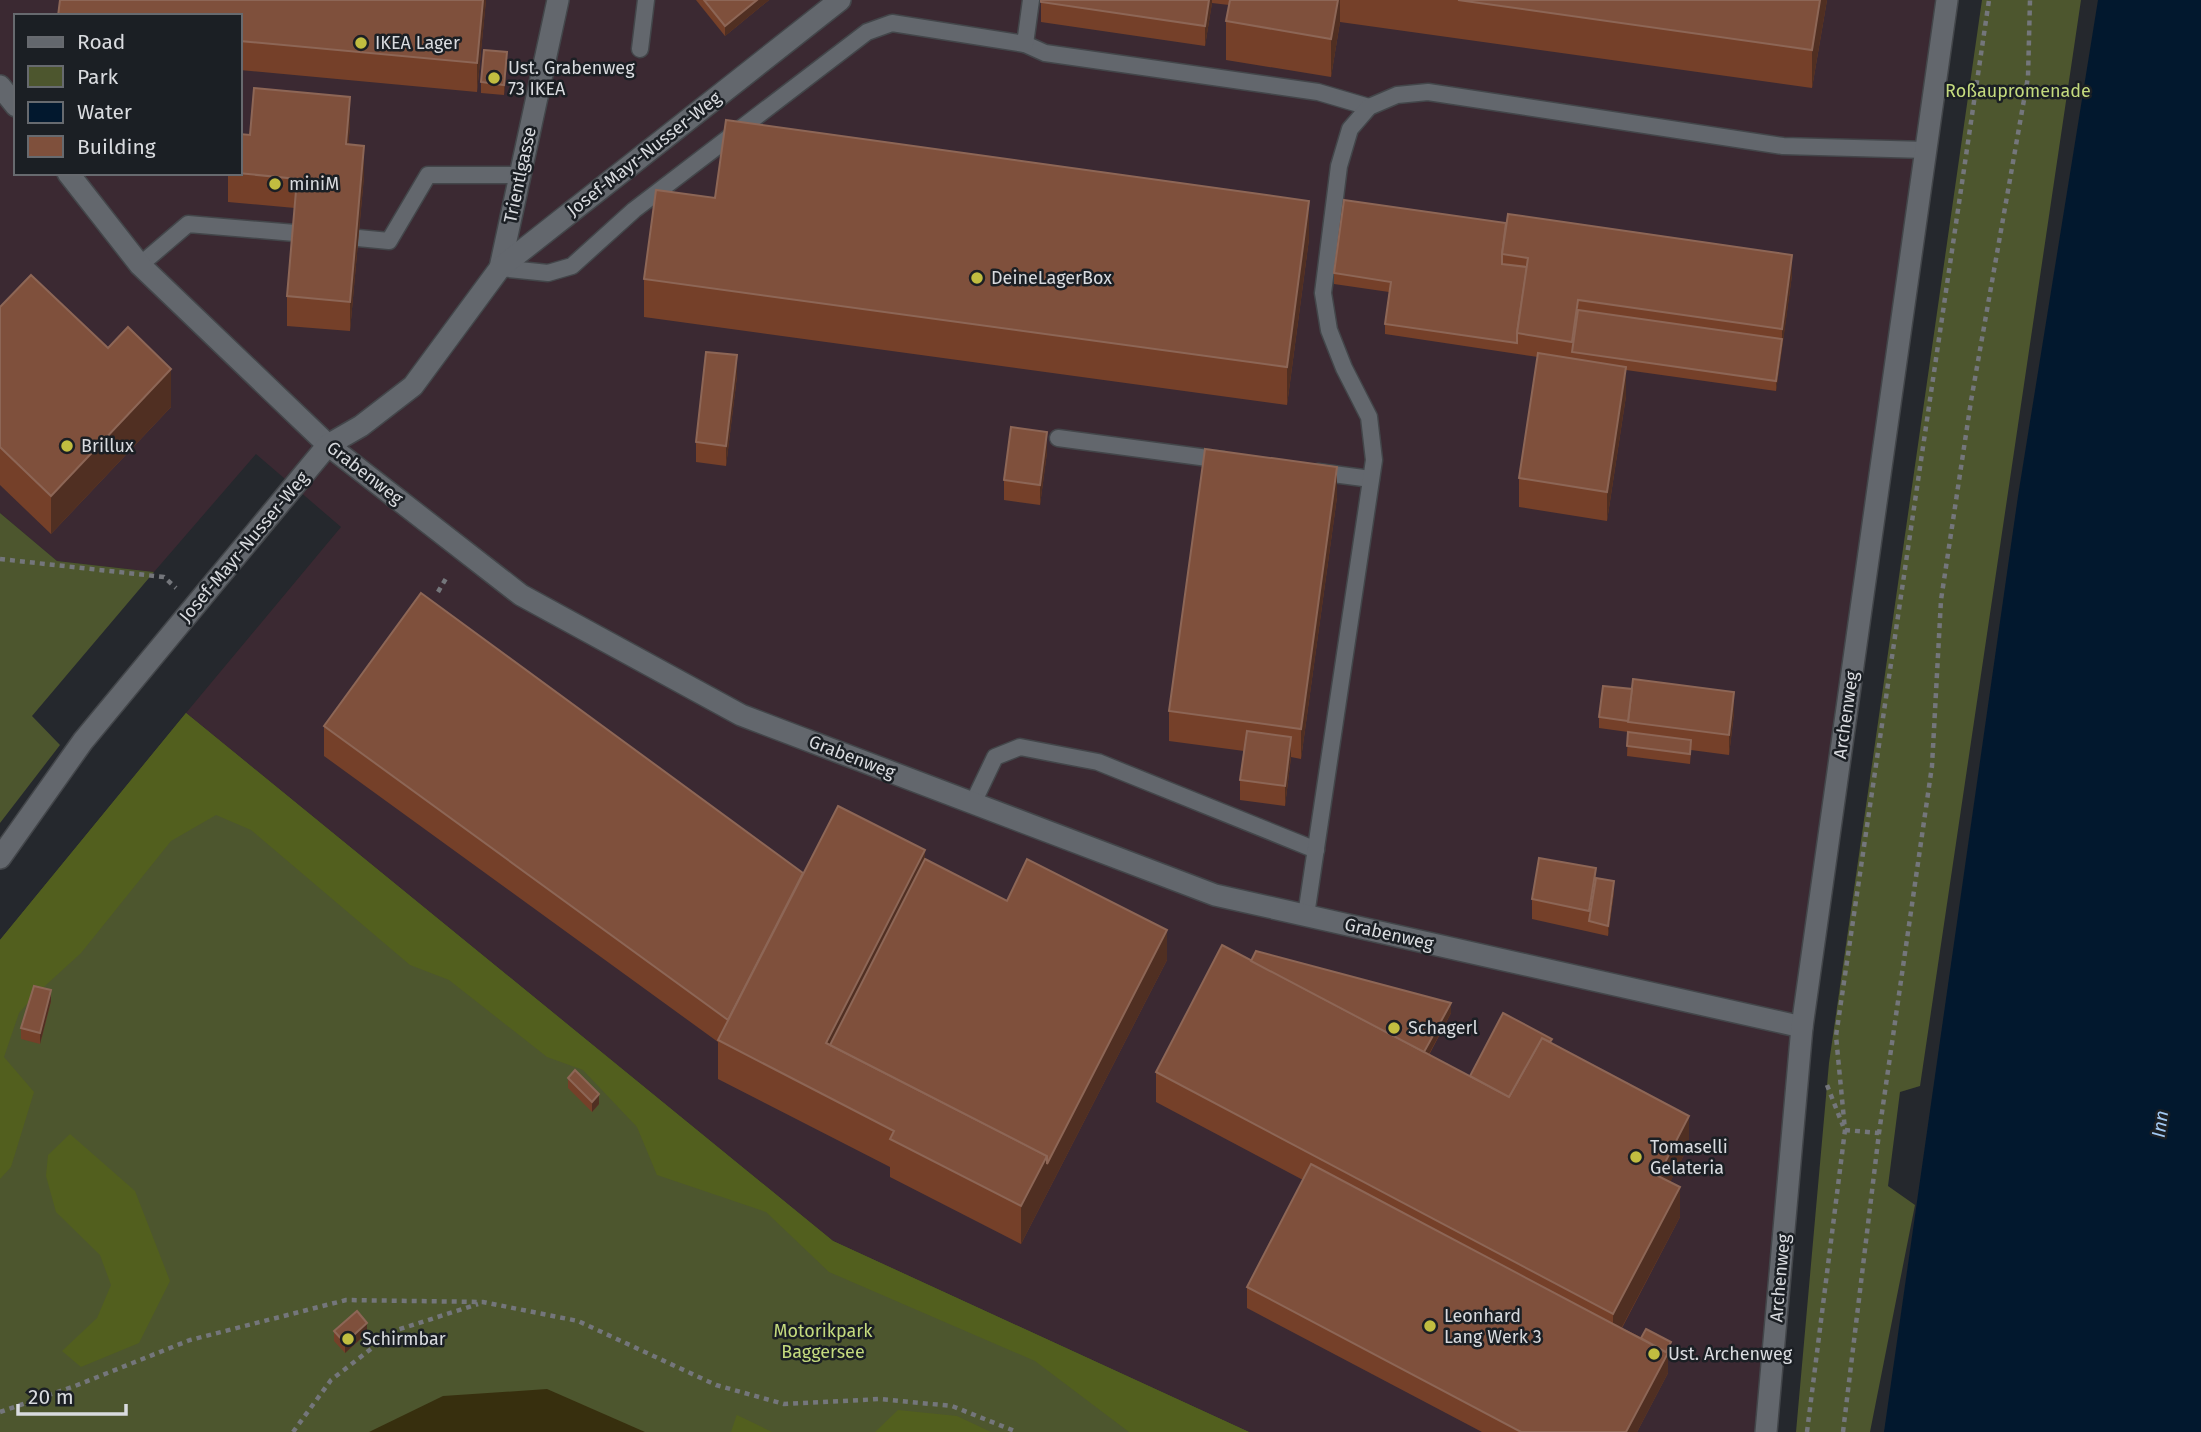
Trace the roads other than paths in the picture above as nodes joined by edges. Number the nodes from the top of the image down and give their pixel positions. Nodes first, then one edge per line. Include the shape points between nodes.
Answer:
1 (558, 0) edge
2 (646, 0) edge
3 (839, 0) edge
4 (1031, 0) edge
5 (1947, 0) edge
6 (1025, 44) junction
7 (640, 49) dead end
8 (0, 86) edge
9 (14, 104) edge
10 (1369, 107) junction
11 (1926, 150) junction
12 (70, 175) edge
13 (520, 175) junction
14 (295, 233) edge
15 (358, 238) edge
16 (140, 265) junction
17 (500, 268) junction
18 (1058, 438) dead end
19 (328, 445) junction
20 (1240, 462) edge
21 (1305, 470) edge
22 (1371, 479) junction
23 (973, 803) junction
24 (1316, 850) junction
25 (0, 858) edge
26 (1306, 915) junction
27 (1802, 1027) junction
28 (1766, 1432) edge

1 - 13 street, Trientlgasse
2 - 7 lane
3 - 17 street, Josef-Mayr-Nusser-Weg
4 - 6 lane
5 - 11 street, Archenweg
6 - 10 lane via 1045,53 1318,92
6 - 17 lane via 892,23 867,32 634,210 572,266 548,273
8 - 9 street
10 - 11 lane via 1397,95 1428,92 1783,146
10 - 22 lane via 1350,129 1339,166 1324,293 1329,330 1369,417 1374,460
11 - 27 street, Archenweg
12 - 16 street, Grabenweg
13 - 15 lane via 428,175 389,241
13 - 17 street, Trientlgasse
14 - 16 lane via 188,224
16 - 19 street, Grabenweg
17 - 19 street, Josef-Mayr-Nusser-Weg via 413,386
18 - 20 lane
19 - 23 street, Grabenweg via 533,602 741,715
19 - 25 street, Josef-Mayr-Nusser-Weg via 83,741
21 - 22 lane
22 - 24 lane
23 - 24 lane via 995,757 1020,747 1098,762
23 - 26 street, Grabenweg via 1215,894
24 - 26 lane
26 - 27 street, Grabenweg
27 - 28 street, Archenweg

